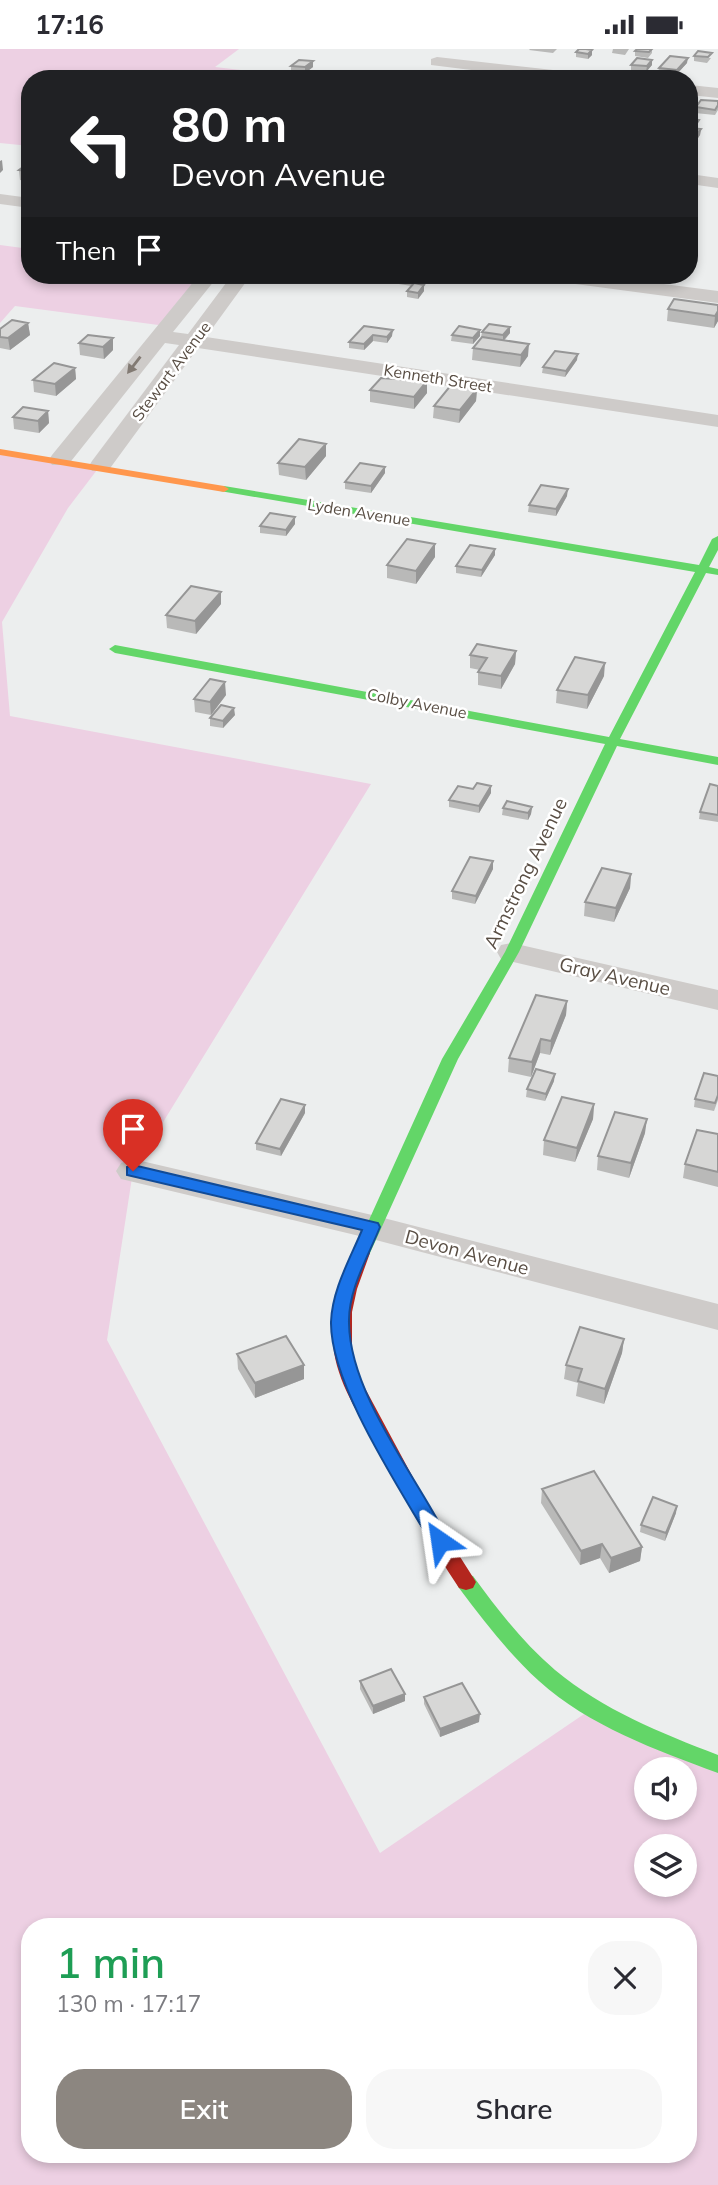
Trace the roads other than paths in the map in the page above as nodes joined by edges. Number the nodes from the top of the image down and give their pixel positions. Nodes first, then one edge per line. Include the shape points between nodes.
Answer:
1 (452, 49) edge
2 (482, 49) edge
3 (464, 65) junction
4 (459, 70) edge
5 (509, 70) edge
6 (698, 91) edge
7 (718, 93) edge
8 (698, 180) edge
9 (718, 183) edge
10 (0, 199) edge
11 (21, 202) edge
12 (201, 284) edge
13 (236, 284) edge
14 (620, 284) edge
15 (718, 297) edge
16 (158, 336) junction
17 (195, 342) junction
18 (718, 421) edge
19 (0, 452) edge
20 (60, 460) junction
21 (100, 466) junction
22 (718, 538) edge
23 (710, 571) edge
24 (115, 649) dead end
25 (613, 741) junction
26 (718, 761) edge
27 (512, 952) junction
28 (718, 1000) edge
29 (133, 1171) dead end
30 (372, 1227) junction
31 (718, 1317) edge
32 (718, 1763) edge

1 - 3 street via 432,66
2 - 3 street
3 - 4 street
3 - 5 street
6 - 7 street
8 - 9 street
10 - 11 street
12 - 16 street, Stewart Avenue
13 - 17 street, Stewart Avenue
14 - 15 street
16 - 17 street, Kenneth Street
16 -> 20 street, Stewart Avenue
17 - 18 street, Kenneth Street
17 - 21 street, Stewart Avenue
19 - 20 street, Lyden Avenue
20 - 21 street, Lyden Avenue
21 - 23 street, Lyden Avenue
22 - 23 street, Armstrong Avenue
23 - 25 street, Armstrong Avenue
24 - 25 street, Colby Avenue
25 - 26 street, Colby Avenue
25 - 27 street, Armstrong Avenue
27 - 28 street, Gray Avenue
27 - 30 street, Armstrong Avenue via 450,1059
29 - 30 street, Devon Avenue
30 - 31 street, Devon Avenue
30 - 32 street, Armstrong Avenue via 346,1289 340,1322 346,1365 427,1521 466,1581 525,1656 562,1691 648,1738

